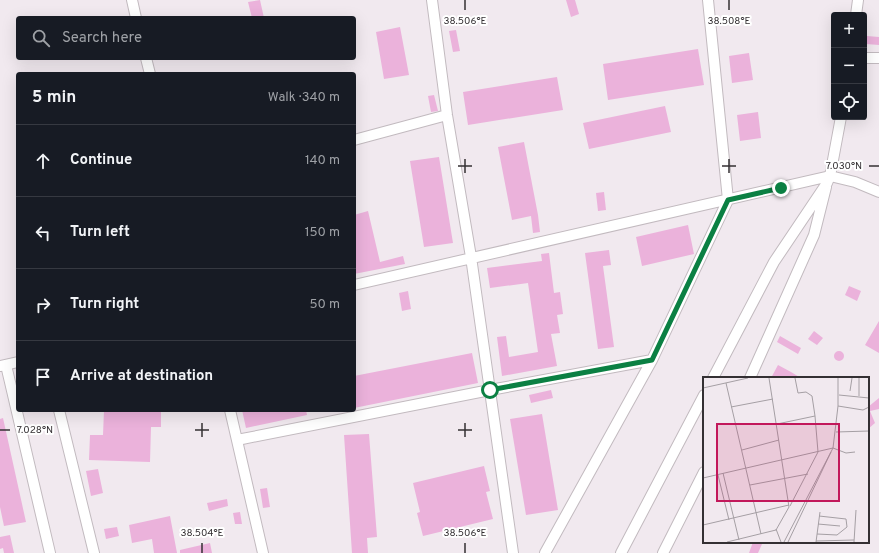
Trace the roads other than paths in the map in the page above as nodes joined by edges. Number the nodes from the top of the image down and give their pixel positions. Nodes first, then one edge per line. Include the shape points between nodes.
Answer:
1 (132, 0) edge
2 (432, 0) edge
3 (708, 0) edge
4 (858, 0) edge
5 (856, 12) edge
6 (136, 16) edge
7 (867, 58) edge
8 (879, 58) edge
9 (146, 60) edge
10 (150, 72) edge
11 (447, 115) junction
12 (840, 120) edge
13 (356, 139) edge
14 (828, 179) junction
15 (879, 192) edge
16 (728, 200) junction
17 (471, 257) junction
18 (356, 285) edge
19 (652, 360) junction
20 (16, 362) edge
21 (3, 365) edge
22 (714, 377) edge
23 (750, 377) edge
24 (490, 390) junction
25 (703, 397) edge
26 (59, 412) edge
27 (230, 412) edge
28 (237, 440) junction
29 (703, 474) edge
30 (50, 553) edge
31 (94, 553) edge
32 (263, 553) edge
33 (513, 553) edge
34 (545, 553) edge
35 (621, 553) edge
36 (663, 553) edge

1 - 6 street
2 - 11 street
3 - 16 street
4 - 5 street
7 - 8 street
9 - 10 street
11 - 13 street
11 - 17 street
12 - 14 street
14 - 15 street via 855,182
14 - 16 street
14 - 22 street via 774,262
14 - 23 street via 814,235
16 - 17 street
16 - 19 street
17 - 18 street
17 - 24 street
19 - 24 street
19 - 34 street
20 - 21 street
21 - 30 street
24 - 28 street
24 - 33 street
25 - 35 street
26 - 31 street
27 - 28 street
28 - 32 street
29 - 36 street

